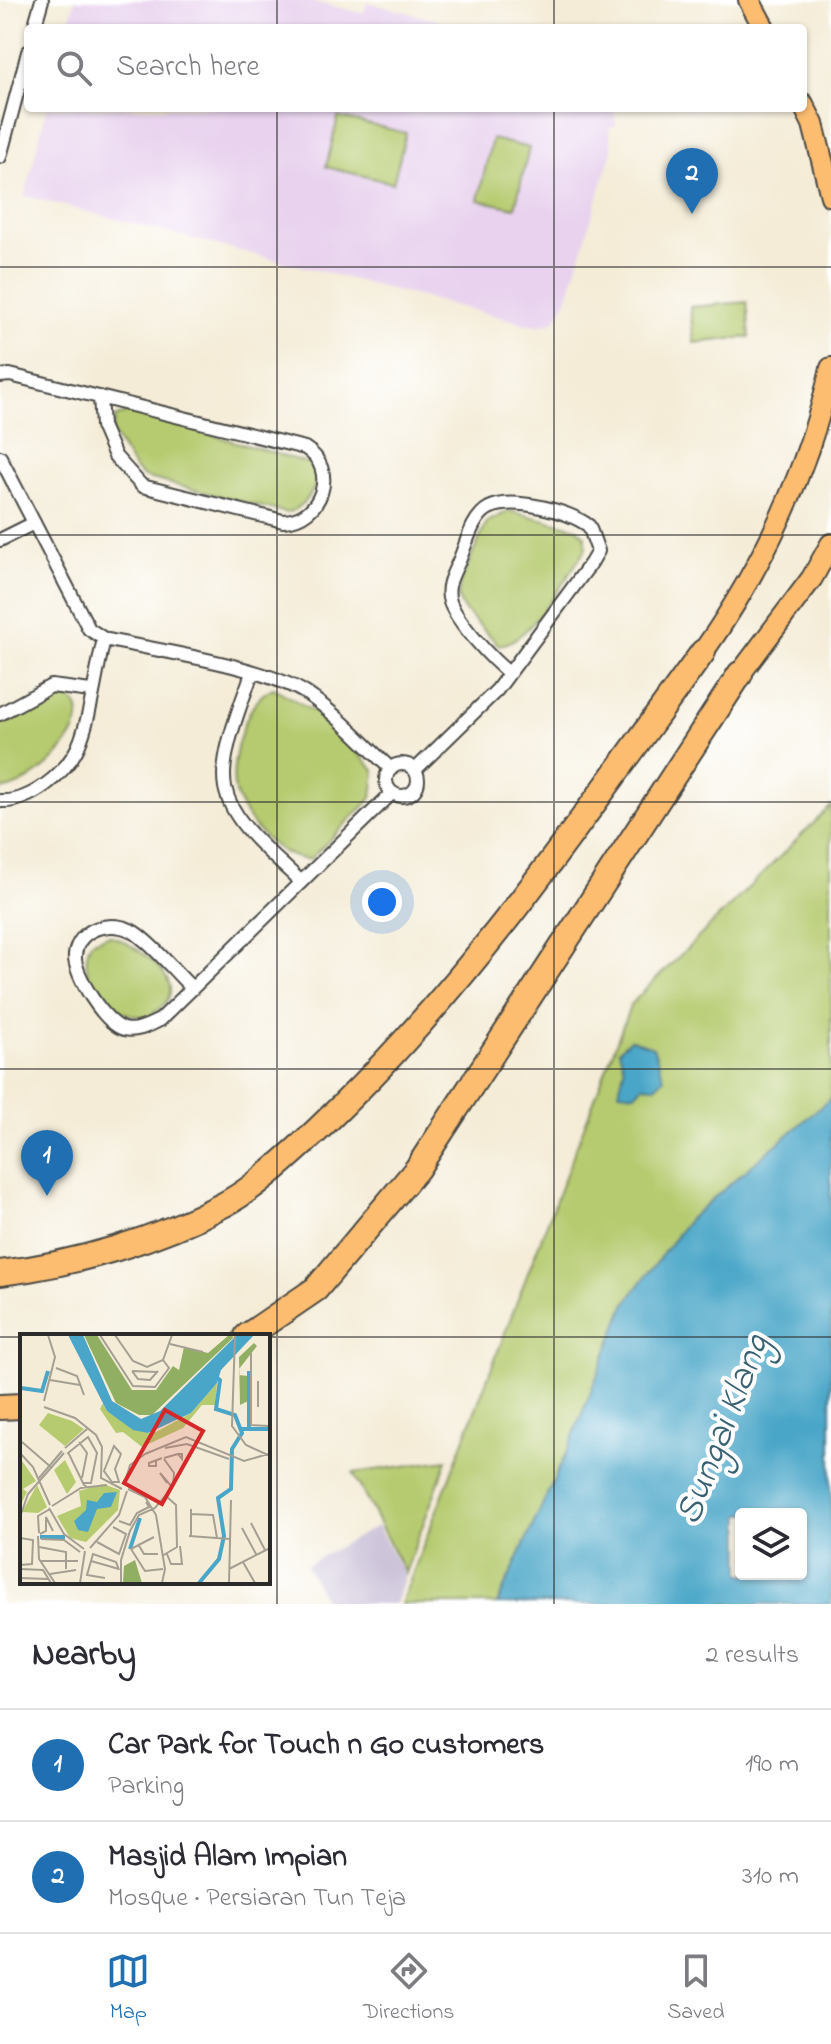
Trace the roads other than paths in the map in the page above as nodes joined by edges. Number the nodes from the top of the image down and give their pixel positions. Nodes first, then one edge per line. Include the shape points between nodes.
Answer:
1 (42, 0) edge
2 (749, 0) edge
3 (35, 24) edge
4 (762, 24) edge
5 (24, 67) edge
6 (807, 112) edge
7 (0, 157) edge
8 (831, 196) edge
9 (831, 368) edge
10 (0, 376) edge
11 (100, 397) junction
12 (0, 457) edge
13 (34, 523) junction
14 (0, 540) edge
15 (831, 544) edge
16 (104, 639) junction
17 (703, 652) joint
18 (252, 673) junction
19 (509, 673) junction
20 (740, 674) joint
21 (91, 691) junction
22 (0, 714) edge
23 (391, 769) junction
24 (415, 770) junction
25 (392, 793) junction
26 (0, 801) edge
27 (301, 882) junction
28 (192, 988) junction
29 (0, 1273) edge
30 (250, 1334) edge
31 (20, 1406) edge
32 (0, 1407) edge

1 - 3 street
2 - 4 main road
5 - 7 street
6 - 8 main road
9 - 17 main road via 804,461 731,613
10 - 11 street
11 - 11 street via 305,448 325,469 317,501 308,513 283,521 142,486 115,456 102,426
12 - 13 street
13 - 14 street
13 - 16 street via 89,629
15 - 20 main road
16 - 18 street
16 - 21 street
17 - 29 highway via 499,930 393,1056 309,1138 227,1203 132,1242 44,1268
18 - 23 street via 306,693
18 - 27 street via 235,724 224,786 249,831
19 - 19 street via 598,551 589,526 539,506 503,504 488,509 476,521 448,586 457,615
19 - 24 street
20 - 30 highway via 417,1169 316,1289
21 - 22 street via 51,686
21 - 26 street via 78,747 64,767 25,797
23 - 24 street via 404,764
23 - 25 street via 386,778
24 - 25 street via 419,782 412,793
25 - 27 street
27 - 28 street
28 - 28 street via 160,1020 125,1029 107,1020 77,971 78,943 93,929 114,924 134,932
31 - 32 highway

